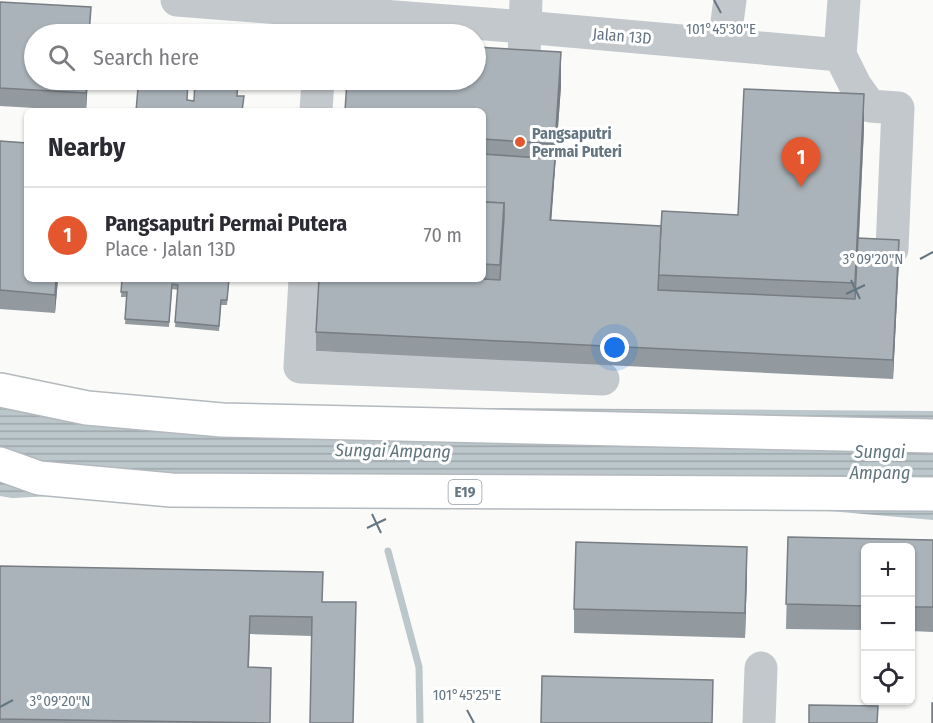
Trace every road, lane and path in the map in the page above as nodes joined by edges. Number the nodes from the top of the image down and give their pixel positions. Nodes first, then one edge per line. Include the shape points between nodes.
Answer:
1 (177, 0) edge
2 (729, 0) edge
3 (844, 0) edge
4 (370, 8) edge
5 (424, 9) edge
6 (525, 14) edge
7 (457, 24) edge
8 (486, 29) edge
9 (724, 45) junction
10 (840, 55) junction
11 (486, 70) edge
12 (317, 90) edge
13 (834, 105) edge
14 (870, 106) junction
15 (316, 108) edge
16 (892, 235) dead end
17 (305, 282) edge
18 (603, 379) dead end
19 (0, 390) edge
20 (933, 436) edge
21 (0, 464) edge
22 (933, 494) edge
23 (761, 668) dead end
24 (759, 723) edge

1 - 4 street, Jalan 13D
2 - 9 street
3 - 10 street
4 - 5 street, Jalan 13D
5 - 7 street, Jalan 13D
6 - 8 street, Jalan 13D
6 - 9 street, Jalan 13D
6 - 11 street via 524,58 517,69
9 - 10 street, Jalan 13D
10 - 14 street
12 - 15 street
13 - 14 street
14 - 16 street via 898,108
17 - 18 street via 300,367
19 - 20 highway via 87,408 222,420
21 - 22 highway, E19 via 39,478 171,490
23 - 24 street

